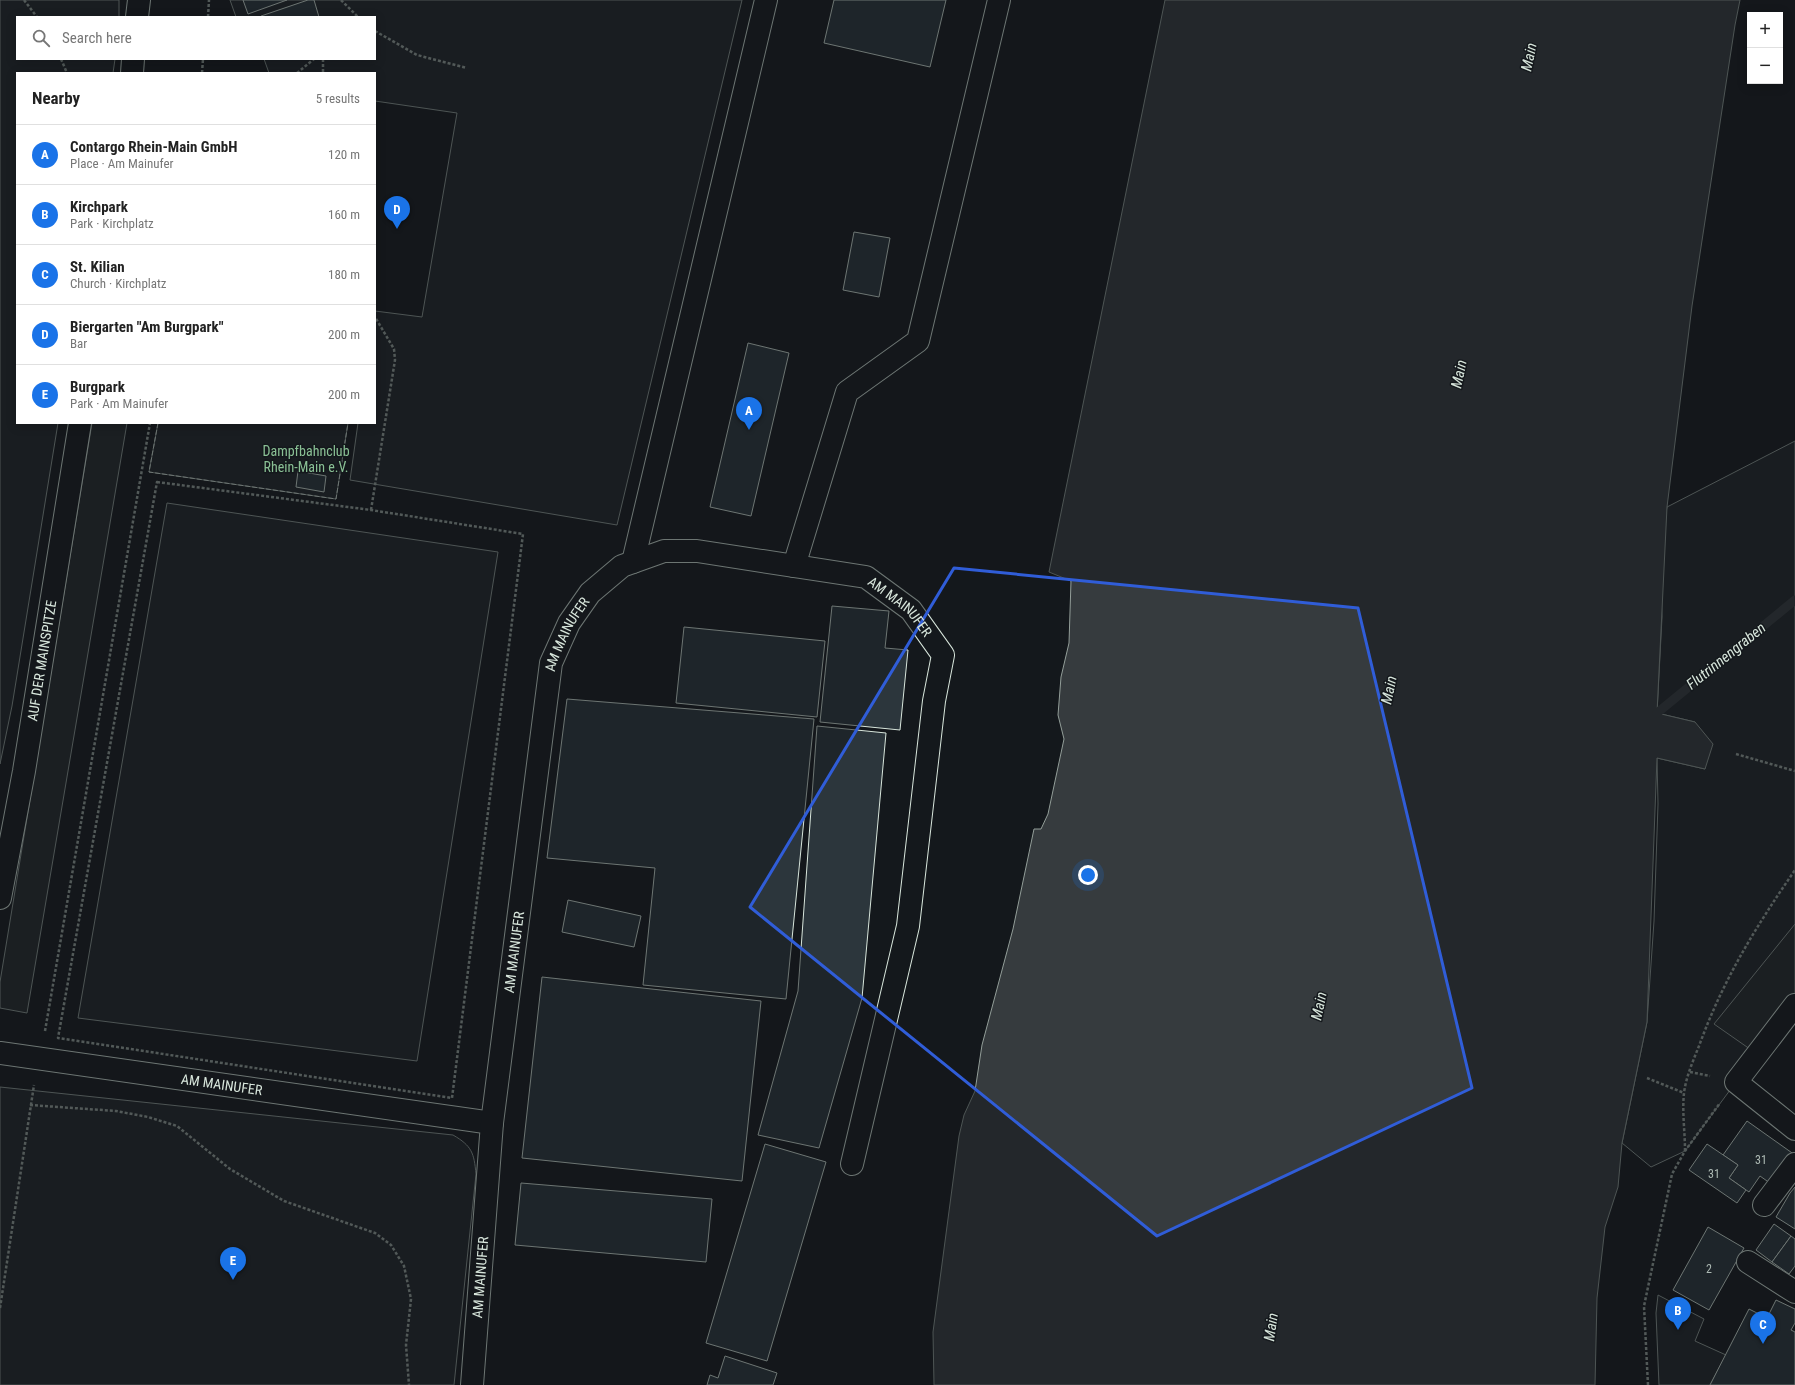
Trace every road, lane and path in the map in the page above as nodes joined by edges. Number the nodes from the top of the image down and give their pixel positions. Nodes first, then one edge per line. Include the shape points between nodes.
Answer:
1 (24, 0) edge
2 (139, 0) edge
3 (209, 0) edge
4 (341, 0) edge
5 (766, 0) edge
6 (999, 0) edge
7 (36, 16) edge
8 (137, 16) edge
9 (208, 16) edge
10 (357, 16) edge
11 (376, 32) edge
12 (61, 60) edge
13 (133, 60) edge
14 (203, 60) edge
15 (313, 60) edge
16 (323, 60) edge
17 (467, 68) dead end
18 (67, 72) edge
19 (132, 72) edge
20 (202, 72) edge
21 (298, 72) edge
22 (323, 72) edge
23 (376, 319) edge
24 (80, 424) edge
25 (150, 424) edge
26 (371, 510) junction
27 (633, 562) junction
28 (794, 566) junction
29 (1736, 754) dead end
30 (1795, 771) edge
31 (1795, 870) edge
32 (0, 898) edge
33 (1795, 1005) edge
34 (0, 1053) edge
35 (39, 1059) junction
36 (1647, 1078) dead end
37 (1736, 1082) junction
38 (1684, 1093) junction
39 (492, 1122) junction
40 (1795, 1130) edge
41 (1685, 1152) junction
42 (852, 1164) dead end
43 (1795, 1164) edge
44 (1764, 1205) dead end
45 (1748, 1262) dead end
46 (1795, 1292) edge
47 (0, 1308) edge
48 (409, 1385) edge
49 (472, 1385) edge
50 (1648, 1385) edge

1 - 7 path
2 - 8 street
3 - 9 path
4 - 10 path
5 - 27 street
6 - 28 street via 918,341 847,392
11 - 17 path via 417,55
12 - 18 path
13 - 19 street
14 - 20 path
15 - 21 path
16 - 22 path
23 - 26 path via 394,349 396,360
24 - 32 street, AUF DER MAINSPITZE via 25,764
25 - 35 path
26 - 26 path via 157,482 58,1038 452,1098 523,534
27 - 28 street, AM MAINUFER via 664,551 697,551
27 - 39 street, AM MAINUFER via 622,566 590,593 569,623 551,663
28 - 42 street, AM MAINUFER via 866,577 911,610 943,655 934,702 908,926
29 - 30 path
31 - 38 path via 1741,952 1712,1010
33 - 37 street
34 - 35 street, AM MAINUFER
35 - 39 street, AM MAINUFER
36 - 38 path
37 - 40 street
37 - 41 path
38 - 41 path
39 - 49 street, AM MAINUFER
41 - 50 path via 1672,1174 1644,1306
43 - 44 street
45 - 46 street
47 - 48 path via 30,1105 116,1111 148,1117 176,1126 230,1169 284,1201 375,1233 391,1245 404,1266 411,1299 406,1345

